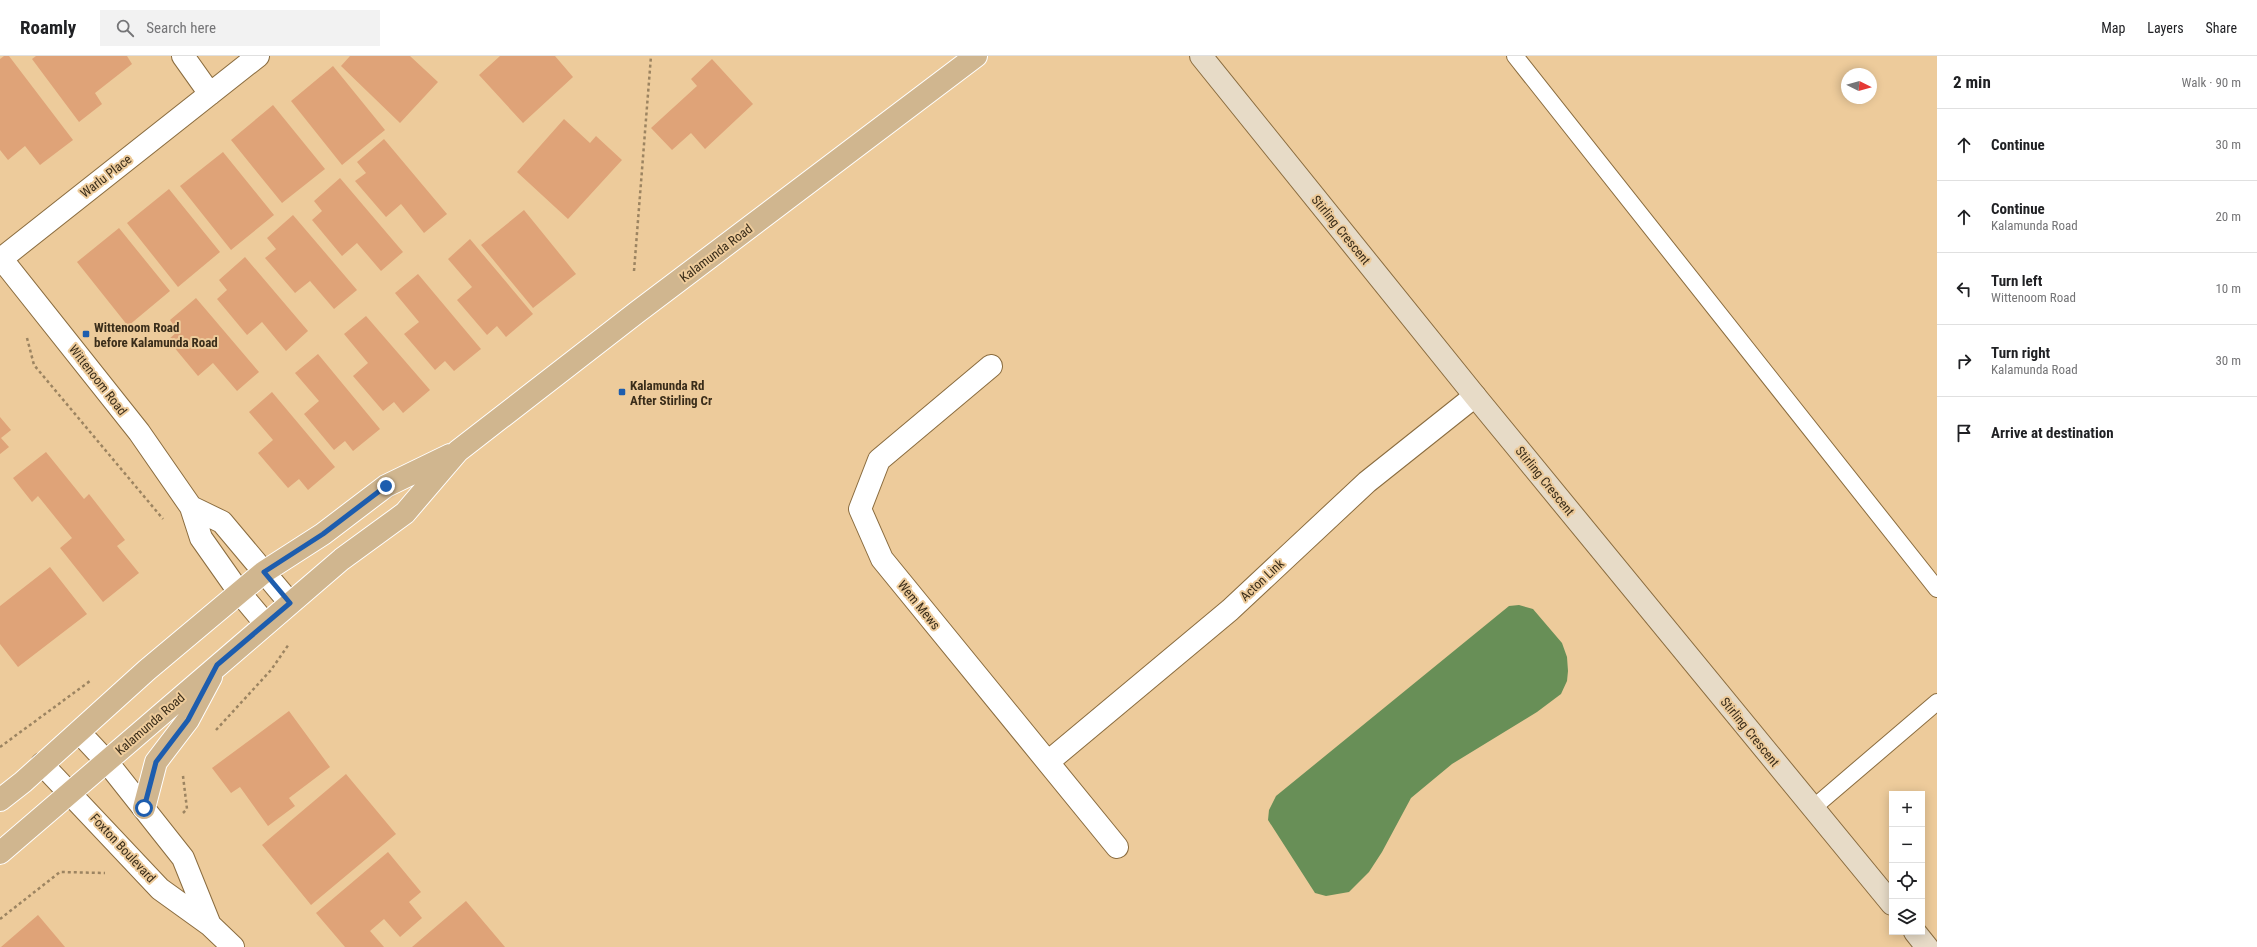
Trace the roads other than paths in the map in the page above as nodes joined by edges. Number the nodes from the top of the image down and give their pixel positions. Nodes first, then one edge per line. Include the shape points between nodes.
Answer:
1 (183, 56) edge
2 (258, 56) edge
3 (976, 56) edge
4 (1201, 56) edge
5 (1515, 56) edge
6 (210, 94) junction
7 (1, 258) edge
8 (991, 366) dead end
9 (1475, 396) junction
10 (458, 452) junction
11 (190, 507) junction
12 (264, 572) junction
13 (1937, 589) edge
14 (239, 592) junction
15 (290, 603) junction
16 (265, 623) junction
17 (217, 665) junction
18 (1937, 702) edge
19 (79, 732) junction
20 (107, 762) junction
21 (1048, 762) junction
22 (42, 764) junction
23 (71, 793) junction
24 (0, 800) edge
25 (144, 808) junction
26 (1813, 808) junction
27 (1117, 847) dead end
28 (0, 853) edge
29 (1889, 900) edge
30 (210, 925) junction
31 (1917, 935) edge
32 (233, 947) edge
33 (1927, 947) edge

1 - 6 street
2 - 6 street, Warlu Place
3 - 10 main road, Kalamunda Road via 636,313
4 - 9 main road, Stirling Crescent
5 - 13 lane
6 - 7 street, Warlu Place
7 - 11 street, Wittenoom Road via 139,432
8 - 21 street, Wem Mews via 879,460 860,509 882,559
9 - 21 street, Acton Link via 1367,482 1230,610
9 - 26 main road, Stirling Crescent
10 - 12 main road, Kalamunda Road via 386,486 323,534
10 - 15 main road, Kalamunda Road via 405,513 342,558
11 - 12 street via 222,522
11 - 14 street, Wittenoom Road via 201,538
12 - 14 main road, Kalamunda Road
12 - 15 street
14 - 16 street, Wittenoom Road
14 - 19 main road, Kalamunda Road
15 - 16 main road, Kalamunda Road
16 - 17 main road, Kalamunda Road
17 - 20 main road, Kalamunda Road
17 - 25 main road via 188,720 156,762
18 - 26 lane
19 - 20 street, Foxton Boulevard
19 - 22 main road, Kalamunda Road
20 - 23 main road, Kalamunda Road
20 - 25 street, Foxton Boulevard
21 - 27 street, Wem Mews
22 - 23 street, Foxton Boulevard
22 - 24 main road, Kalamunda Road
23 - 28 main road, Kalamunda Road
23 - 30 street, Foxton Boulevard via 160,889
25 - 30 street, Foxton Boulevard via 182,858
26 - 29 main road, Stirling Crescent
30 - 32 street, Foxton Boulevard
31 - 33 main road

